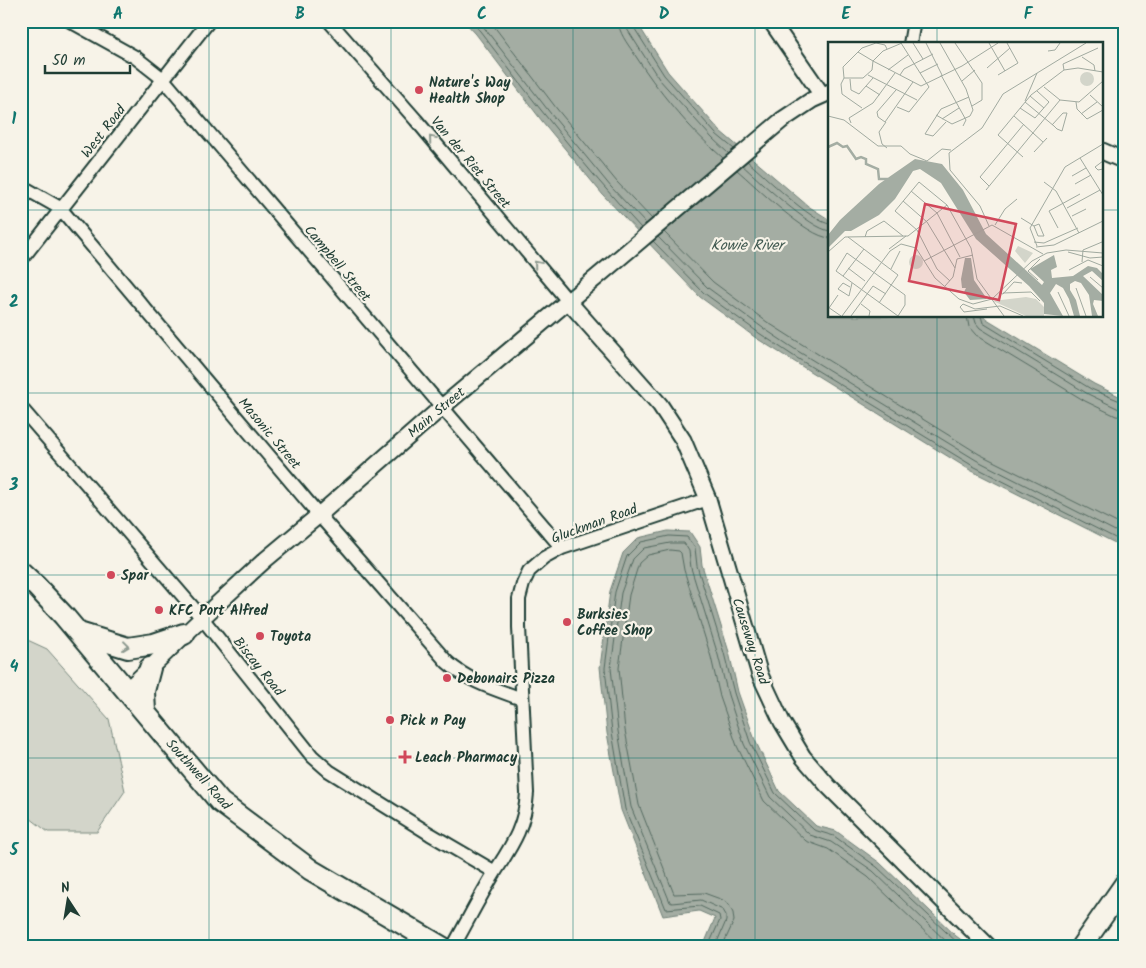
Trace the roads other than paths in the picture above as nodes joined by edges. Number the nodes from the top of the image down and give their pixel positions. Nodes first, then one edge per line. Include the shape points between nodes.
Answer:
1 (70, 21) edge
2 (209, 21) edge
3 (329, 21) edge
4 (771, 21) edge
5 (914, 21) edge
6 (910, 42) edge
7 (163, 79) junction
8 (826, 93) edge
9 (1104, 152) edge
10 (1125, 162) edge
11 (21, 186) edge
12 (60, 208) junction
13 (21, 260) edge
14 (568, 301) junction
15 (21, 408) edge
16 (441, 408) junction
17 (708, 499) junction
18 (319, 515) junction
19 (562, 548) junction
20 (21, 572) edge
21 (202, 618) junction
22 (79, 634) junction
23 (184, 634) junction
24 (150, 668) junction
25 (521, 674) junction
26 (126, 691) junction
27 (502, 692) junction
28 (522, 699) junction
29 (145, 712) junction
30 (495, 872) junction
31 (1124, 885) edge
32 (442, 947) edge
33 (452, 947) edge
34 (989, 947) edge
35 (1081, 947) edge

1 - 7 street, Campbell Street via 135,57
2 - 7 street, West Road
14 -> 3 street, Van der Riet Street
4 - 8 street
5 - 6 street
7 - 12 street, West Road
7 - 16 street, Campbell Street
8 - 14 street, Main Street via 782,120
9 - 10 street
11 - 12 street, Masonic Street
12 - 13 street, West Road
12 - 18 street, Masonic Street
14 - 16 street, Main Street
14 - 17 street, Causeway Road via 669,417 691,455
15 - 21 street, Biscay Road
16 - 18 street, Main Street
16 - 19 street, Campbell Street
17 - 19 street, Gluckman Road
17 - 34 street, Causeway Road via 760,675 803,757
18 - 21 street, Main Street
18 - 27 street, Masonic Street via 447,662 477,683
19 - 25 street, Gluckman Road via 537,563 523,584 519,599
20 - 22 main road, Southwell Road
21 - 23 street, Main Street
21 - 30 street, Biscay Road via 323,766
22 -> 23 main road via 128,648
22 - 26 main road, Southwell Road
23 - 24 street, Main Street
24 - 26 street, Main Street
24 - 29 main road via 144,692
25 - 27 street
25 - 28 street, Gluckman Road
26 - 29 main road, Southwell Road
27 - 28 street, Masonic Street
28 - 30 street, Gluckman Road via 527,793 525,812 515,840
29 - 32 main road, Southwell Road via 220,802 311,870
30 - 33 street, Gluckman Road
31 - 35 main road

